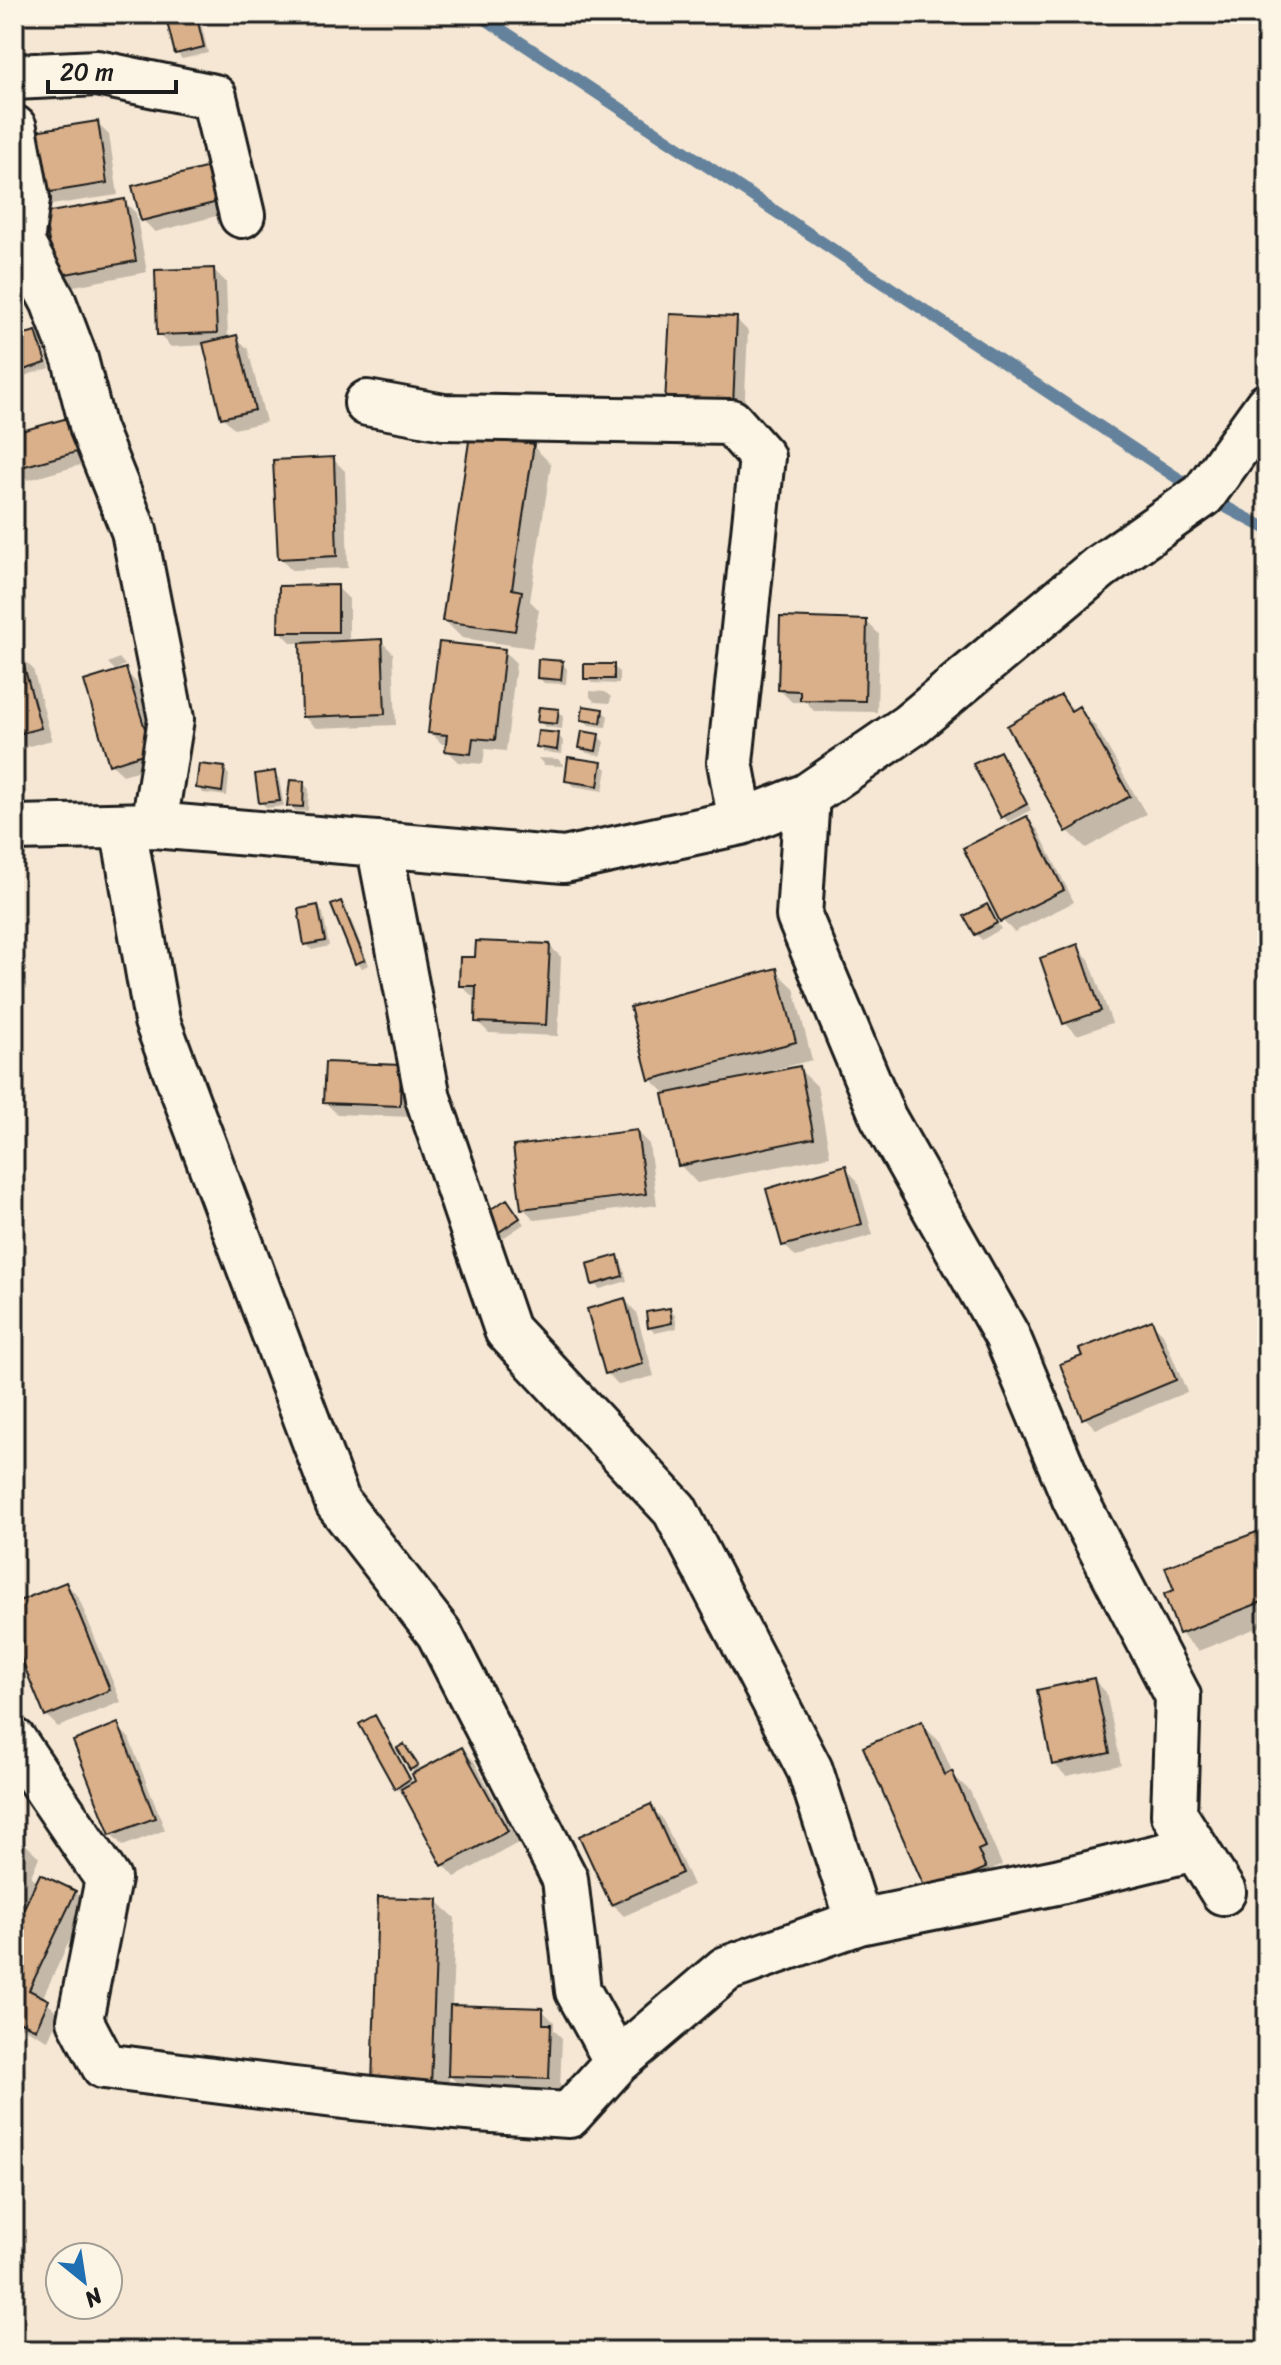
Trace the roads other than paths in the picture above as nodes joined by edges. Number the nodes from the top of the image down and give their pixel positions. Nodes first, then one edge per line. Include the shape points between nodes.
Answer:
1 (14, 77) edge
2 (14, 128) edge
3 (242, 215) dead end
4 (367, 403) dead end
5 (1267, 406) edge
6 (807, 796) junction
7 (741, 822) junction
8 (138, 825) junction
9 (14, 828) edge
10 (379, 844) junction
11 (14, 1741) edge
12 (1195, 1848) junction
13 (1223, 1892) dead end
14 (859, 1922) junction
15 (617, 2062) junction

1 - 3 street via 97,73 214,97
2 - 8 street via 27,199 21,242 53,301 93,429 134,531 171,719
4 - 7 street via 444,417 731,422 762,457 730,762
5 - 6 street via 1203,495 1100,567 909,726
6 - 7 street
6 - 12 street via 799,916 883,1117 1007,1336 1075,1499 1178,1696 1174,1814
7 - 10 street via 564,860
8 - 9 street
8 - 10 street
8 - 15 street via 157,1021 338,1503 439,1633 565,1879 578,1991
10 - 14 street via 428,1098 507,1330 675,1510 810,1770
11 - 15 street via 108,1879 80,2020 104,2066 466,2110 569,2115
12 - 13 street
12 - 14 street
14 - 15 street via 726,1969

